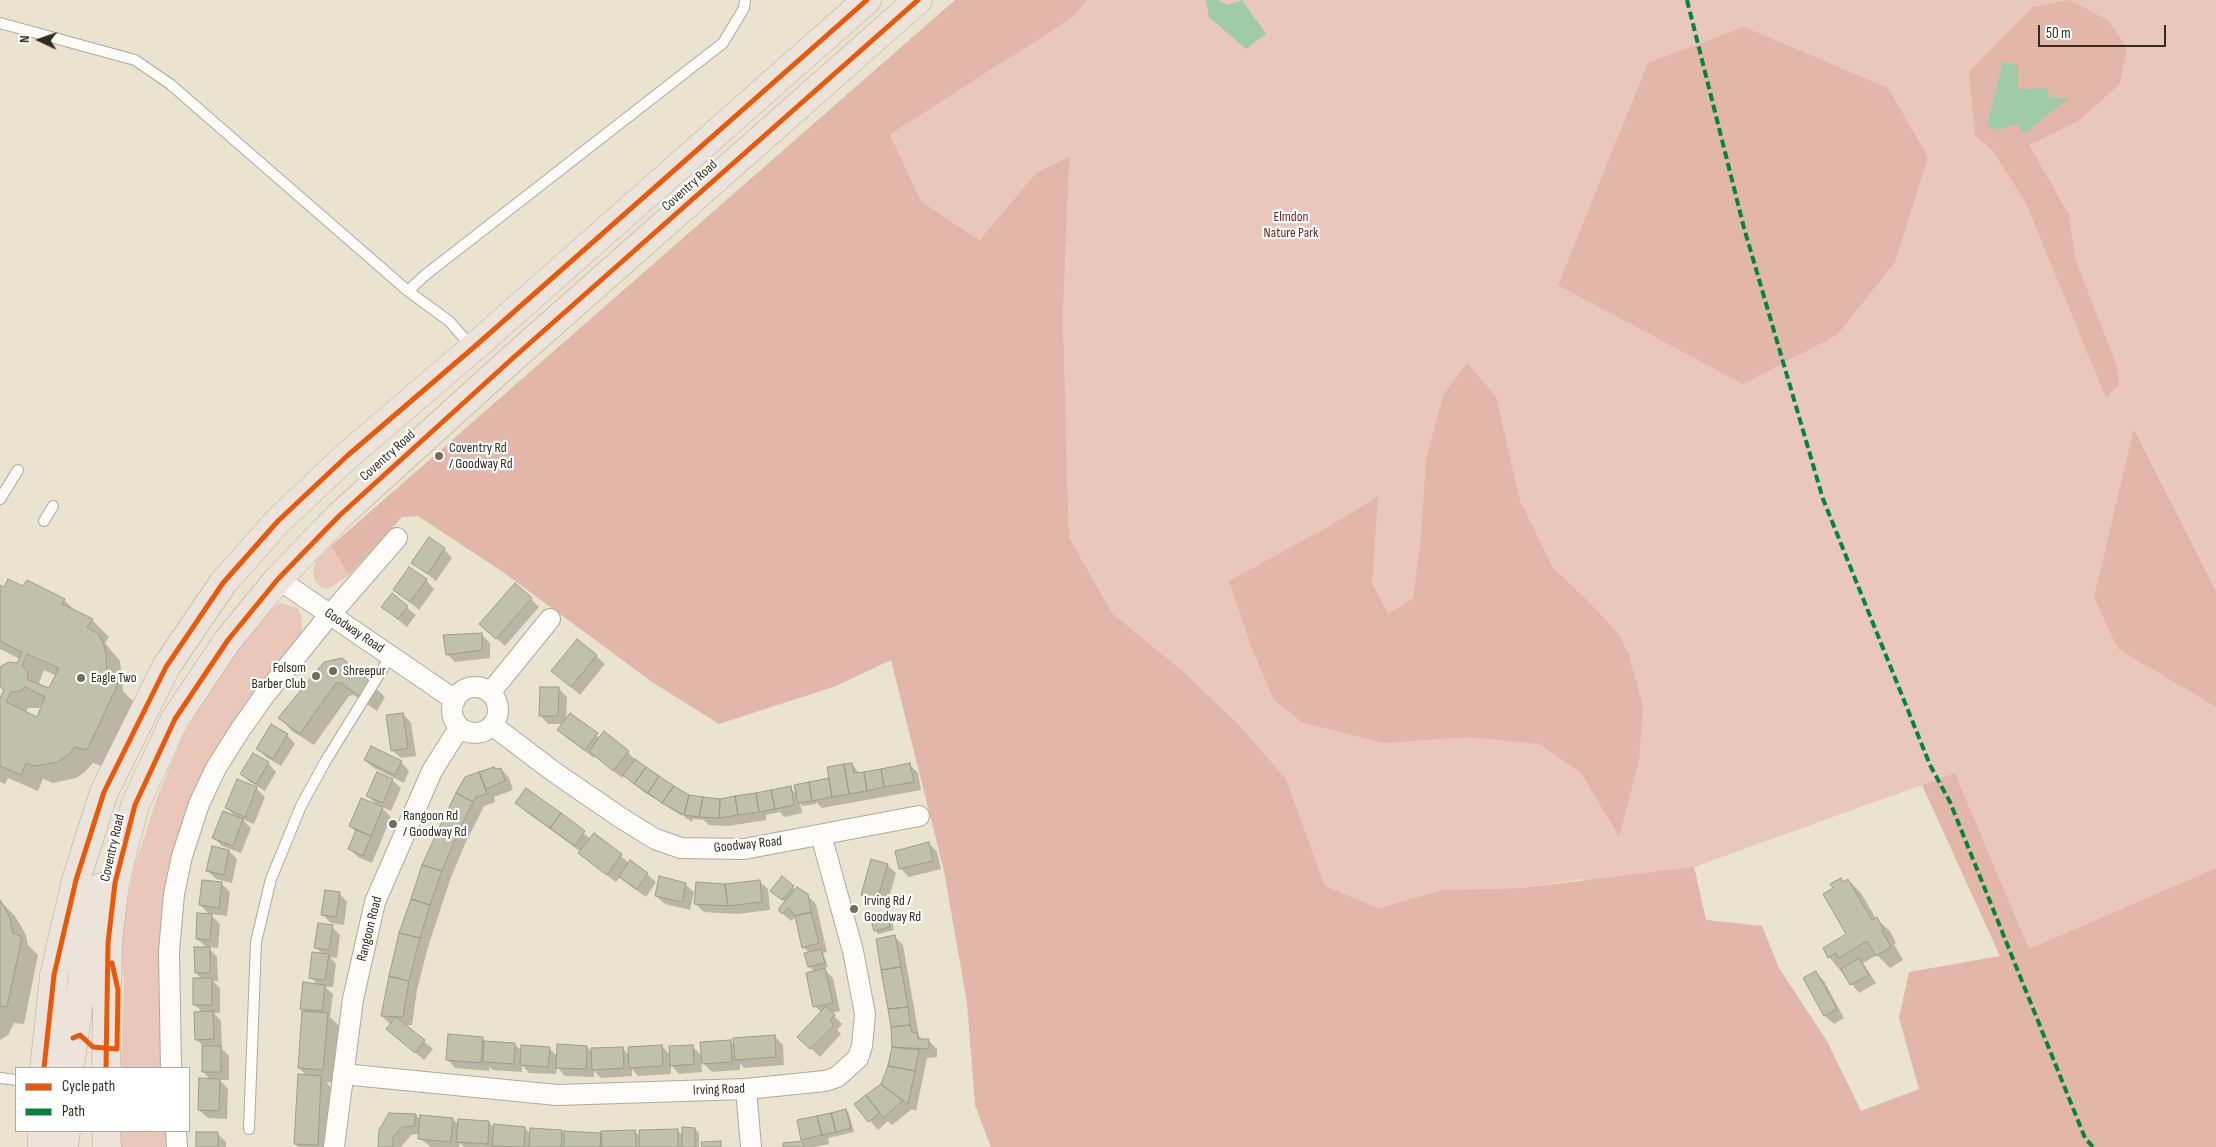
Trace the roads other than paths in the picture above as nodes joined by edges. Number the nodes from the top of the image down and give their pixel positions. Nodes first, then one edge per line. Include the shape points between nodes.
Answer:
1 (745, 0) edge
2 (867, 0) edge
3 (918, 0) edge
4 (0, 23) edge
5 (408, 291) junction
6 (473, 348) junction
7 (18, 470) dead end
8 (0, 499) edge
9 (53, 506) dead end
10 (44, 521) dead end
11 (397, 538) dead end
12 (278, 579) junction
13 (331, 615) junction
14 (550, 620) dead end
15 (391, 656) junction
16 (490, 693) junction
17 (454, 700) junction
18 (492, 725) junction
19 (461, 729) junction
20 (135, 805) junction
21 (919, 816) dead end
22 (821, 835) junction
23 (44, 1067) edge
24 (69, 1067) edge
25 (106, 1067) edge
26 (171, 1067) edge
27 (343, 1074) junction
28 (0, 1078) edge
29 (15, 1080) edge
30 (746, 1089) junction
31 (249, 1129) dead end
32 (42, 1132) edge
33 (66, 1132) edge
34 (106, 1132) edge
35 (176, 1132) edge
36 (42, 1147) edge
37 (64, 1147) edge
38 (107, 1147) edge
39 (177, 1147) edge
40 (334, 1147) edge
41 (752, 1147) edge

1 - 5 lane via 744,8 723,43
2 - 6 highway, Coventry Road
3 - 12 highway, Coventry Road via 440,424 339,516
4 - 5 lane via 136,60 170,84
5 - 6 lane via 449,321
6 - 23 highway, Coventry Road via 347,456 278,521 223,583 166,667 104,792 76,880 54,974
7 - 8 lane
9 - 10 lane
11 - 13 street
12 - 13 street, Goodway Road
12 - 20 highway, Coventry Road via 228,640 175,719
13 - 15 street, Goodway Road
13 - 26 street via 240,730 216,768 199,804 174,894 169,952
14 - 16 street
15 - 17 street, Goodway Road
15 - 31 lane via 300,806 271,879 256,942
16 - 17 street via 481,688 471,688
16 - 18 street via 498,711
17 - 19 street via 453,715
18 - 19 street via 478,733
18 - 22 street, Goodway Road via 554,772 654,839 681,848 744,849
19 - 27 street, Rangoon Road via 432,771 375,902 353,999
20 - 24 highway via 114,847 90,924
20 - 25 highway, Coventry Road via 115,883 108,942
21 - 22 street, Goodway Road
22 - 30 street, Irving Road via 865,1014 862,1046 858,1058 837,1077
27 - 30 street, Irving Road via 557,1095
27 - 40 street, Rangoon Road
28 - 29 lane
30 - 41 street
32 - 36 highway
33 - 37 highway
34 - 38 highway
35 - 39 street

